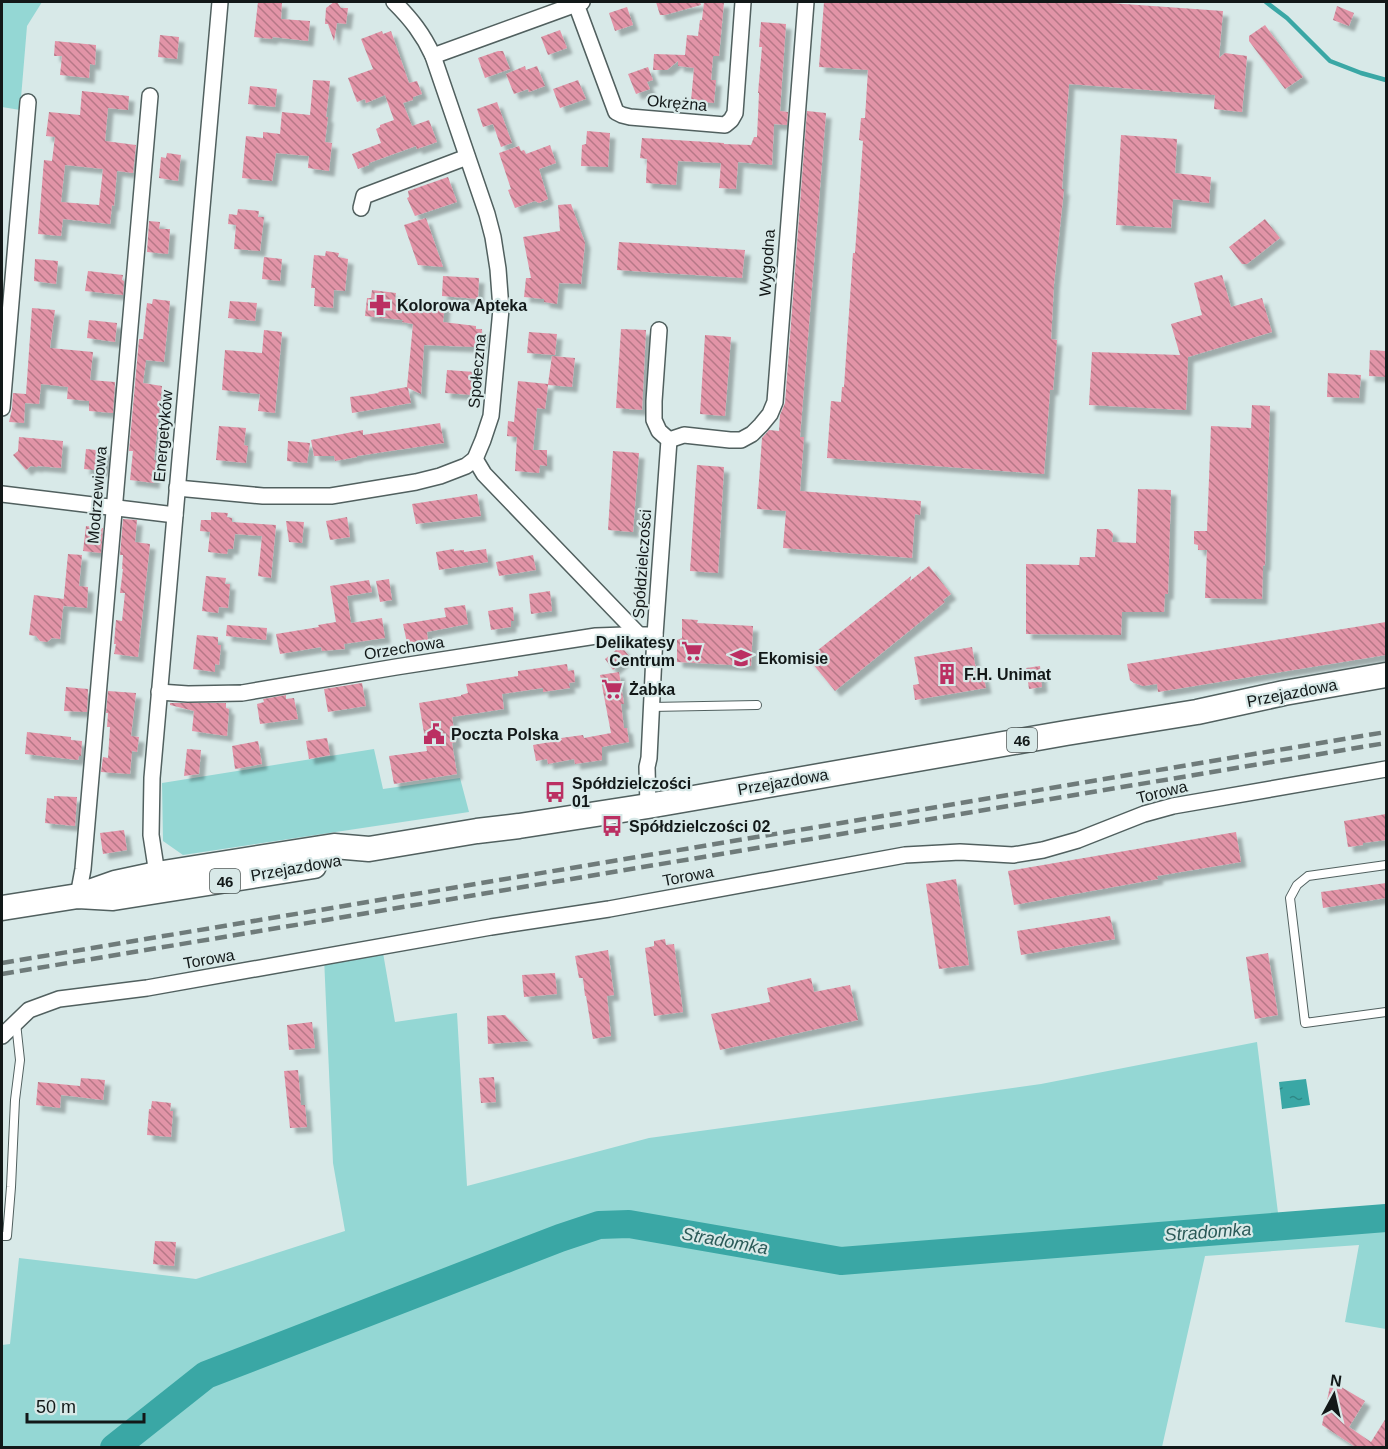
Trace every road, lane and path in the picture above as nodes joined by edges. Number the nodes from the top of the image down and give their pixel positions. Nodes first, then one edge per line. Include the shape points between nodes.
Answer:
1 (220, 2) edge
2 (394, 2) edge
3 (743, 2) edge
4 (806, 2) edge
5 (579, 3) edge
6 (433, 56) junction
7 (150, 96) dead end
8 (28, 102) dead end
9 (467, 157) junction
10 (361, 208) dead end
11 (659, 330) dead end
12 (2, 408) edge
13 (669, 440) junction
14 (475, 459) junction
15 (177, 488) junction
16 (2, 494) edge
17 (114, 508) junction
18 (175, 515) junction
19 (639, 635) junction
20 (655, 635) junction
21 (1386, 675) edge
22 (1386, 690) edge
23 (159, 692) junction
24 (757, 705) dead end
25 (651, 707) junction
26 (1197, 712) junction
27 (1386, 769) edge
28 (648, 806) junction
29 (369, 849) junction
30 (1386, 865) edge
31 (157, 874) junction
32 (78, 896) junction
33 (2, 908) edge
34 (1386, 1012) edge
35 (16, 1021) junction
36 (2, 1036) edge
37 (2, 1236) edge

1 - 15 street, Energetyków
2 - 6 street, Społeczna via 425,39
3 - 5 street, Okrężna via 735,113 724,124 630,117 616,112
4 - 13 street, Wygodna via 775,402 761,425 741,440 684,435
5 - 6 street, Okrężna
6 - 9 street, Społeczna
7 - 17 street, Modrzewiowa
8 - 12 street
9 - 10 street via 363,196
9 - 14 street, Społeczna via 493,237 501,309 491,417
11 - 13 street via 654,420
13 - 20 street, Spółdzielczości
14 - 15 street via 440,476 331,496 263,496
14 - 19 street via 484,474
15 - 18 street, Energetyków
16 - 17 street
17 - 18 street
17 - 32 street, Modrzewiowa
18 - 23 street, Energetyków
19 - 20 street, Orzechowa
19 - 23 street, Orzechowa via 574,639 242,693
20 - 25 street, Spółdzielczości
21 - 26 main road, Przejazdowa / 46
22 - 26 main road, Przejazdowa / 46 via 1293,705
23 - 31 street, Energetyków via 150,834
24 - 25 lane
25 - 28 street, Spółdzielczości
26 - 28 main road, Przejazdowa / 46
27 - 35 street, Torowa via 1173,806 1033,852 905,855 147,988 59,999 29,1010
28 - 29 main road, Przejazdowa / 46
29 - 31 main road, Przejazdowa / 46 via 334,846
29 - 32 main road, Przejazdowa / 46 via 344,861 243,878 113,898
30 - 34 lane via 1308,876 1290,898 1305,1023
31 - 32 main road, Przejazdowa / 46
32 - 33 main road, Przejazdowa / 46
35 - 36 street, Torowa
35 - 37 lane via 20,1060 7,1236

